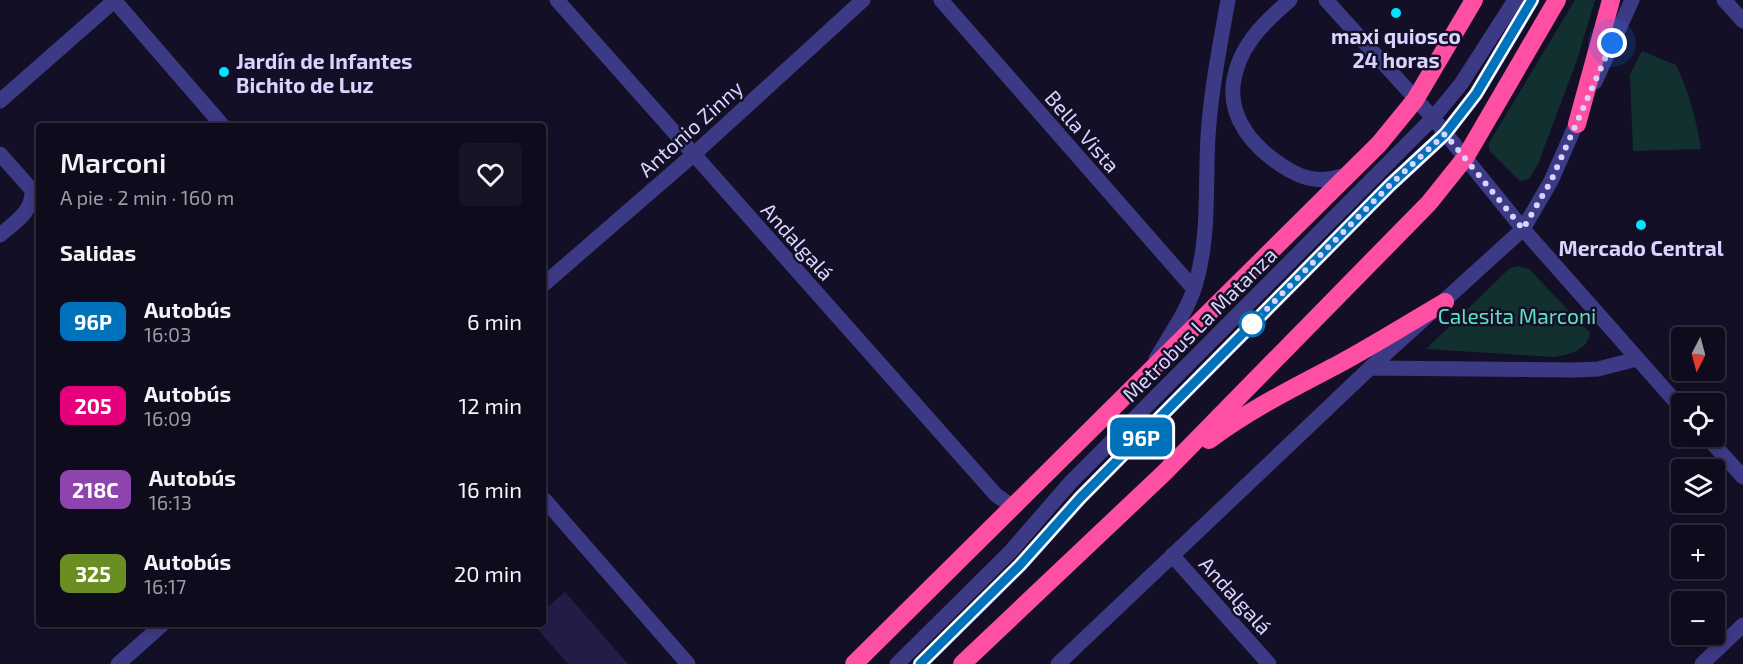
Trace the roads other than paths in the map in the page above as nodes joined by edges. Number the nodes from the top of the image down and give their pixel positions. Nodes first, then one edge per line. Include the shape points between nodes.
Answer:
1 (115, 0) edge
2 (557, 0) edge
3 (863, 0) edge
4 (941, 0) edge
5 (1228, 0) edge
6 (1290, 0) edge
7 (1326, 0) edge
8 (1474, 0) edge
9 (1515, 0) edge
10 (1532, 0) edge
11 (1557, 0) edge
12 (1611, 0) edge
13 (1632, 0) edge
14 (1724, 0) edge
15 (1743, 21) edge
16 (1415, 100) junction
17 (0, 101) edge
18 (1432, 118) junction
19 (220, 123) edge
20 (1576, 124) junction
21 (1445, 134) junction
22 (0, 154) edge
23 (693, 155) junction
24 (1465, 158) junction
25 (1350, 174) junction
26 (1523, 229) junction
27 (0, 235) edge
28 (546, 282) edge
29 (1194, 289) junction
30 (1445, 302) junction
31 (1637, 359) junction
32 (1370, 368) junction
33 (1149, 371) junction
34 (1671, 397) edge
35 (1716, 447) edge
36 (1164, 473) junction
37 (1743, 477) edge
38 (546, 501) edge
39 (1012, 506) junction
40 (1172, 555) junction
41 (1743, 625) edge
42 (160, 627) edge
43 (118, 664) edge
44 (688, 664) edge
45 (854, 664) edge
46 (897, 664) edge
47 (920, 664) edge
48 (962, 664) edge
49 (1059, 664) edge
50 (1269, 664) edge
51 (1702, 664) edge

1 - 17 street
1 - 19 street
2 - 23 street, Andalgalá
3 - 23 street, Antonio Zinny
4 - 29 street, Bella Vista
5 - 29 street via 1212,95 1203,255
6 - 25 street via 1247,43 1237,67 1233,87 1240,122 1264,154 1291,171 1312,180
7 - 16 street
8 - 16 highway
9 - 18 street, Metrobus La Matanza via 1461,84
10 - 21 street, Metrobus La Matanza via 1476,94
11 - 24 highway
12 - 20 highway
13 - 20 street
14 - 15 street
16 - 18 street
16 - 25 highway
18 - 21 street
18 - 46 street, Metrobus La Matanza via 1070,483 1011,551
20 - 26 street via 1551,181
21 - 24 street
21 - 47 street, Metrobus La Matanza via 1390,185
22 - 27 street via 32,190 28,210
23 - 28 street, Antonio Zinny
23 - 39 street, Andalgalá via 996,495
24 - 26 street
24 - 36 highway via 1429,203
25 - 33 highway
26 - 30 street
26 - 31 street
29 - 33 street
30 - 32 street
30 - 36 highway via 1260,406
31 - 32 street via 1598,369 1574,370
31 - 34 street
32 - 40 street
33 - 39 highway
35 - 37 street
36 - 48 highway
38 - 44 street
39 - 45 highway
40 - 49 street
40 - 50 street, Andalgalá
41 - 51 street
42 - 43 street

